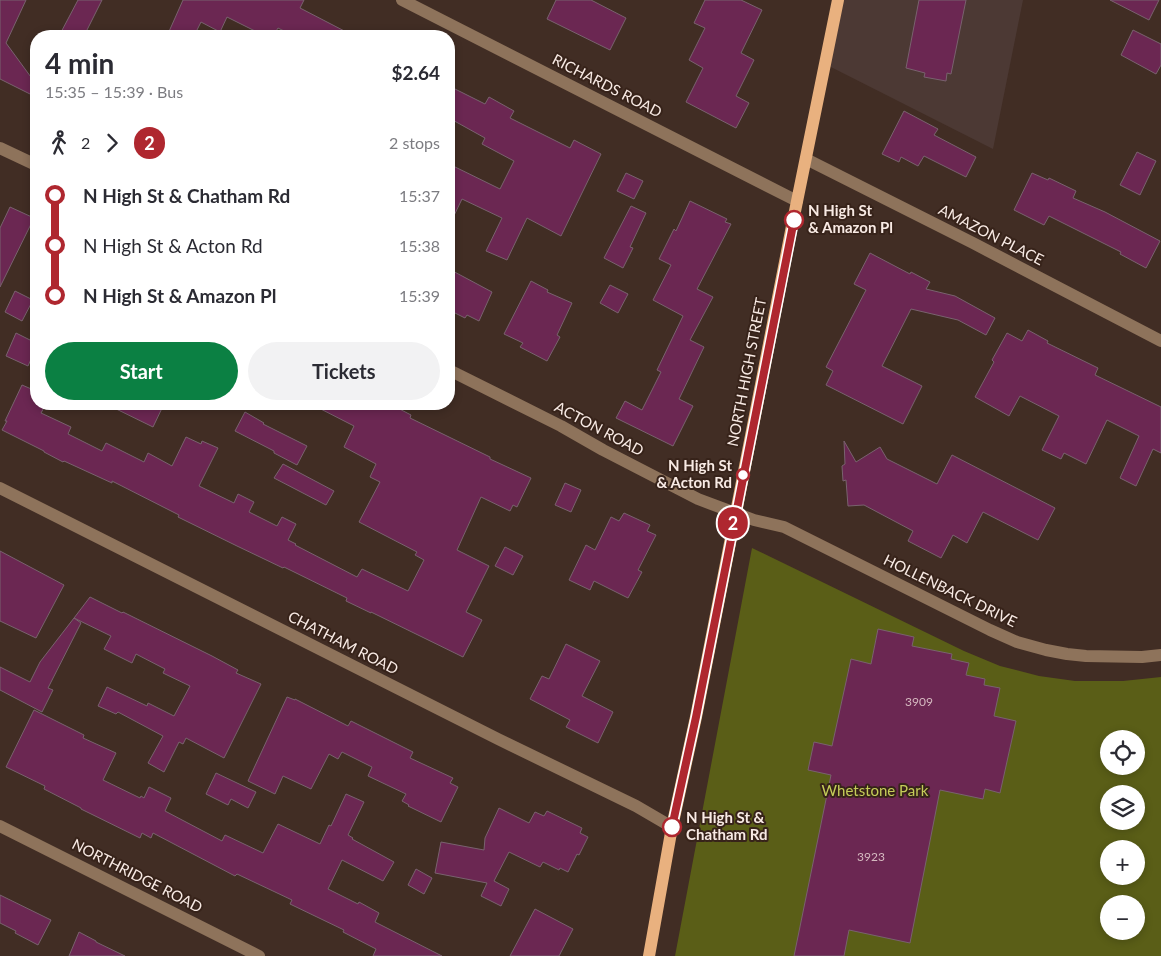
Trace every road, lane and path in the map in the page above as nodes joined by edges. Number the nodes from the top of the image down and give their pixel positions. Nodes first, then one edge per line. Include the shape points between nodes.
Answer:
1 (402, 0) edge
2 (838, 0) edge
3 (0, 148) edge
4 (806, 159) junction
5 (30, 162) edge
6 (797, 201) junction
7 (1161, 341) edge
8 (455, 373) edge
9 (0, 488) edge
10 (736, 513) junction
11 (1161, 655) edge
12 (0, 826) edge
13 (672, 827) junction
14 (259, 956) edge
15 (649, 956) edge

1 - 6 street, RICHARDS ROAD
2 - 4 main road, NORTH HIGH STREET
3 - 5 street
4 - 6 main road, NORTH HIGH STREET
4 - 7 street, AMAZON PLACE
6 - 10 main road, NORTH HIGH STREET
8 - 10 street, ACTON ROAD via 698,499
9 - 13 street, CHATHAM ROAD via 636,806
10 - 11 street, HOLLENBACK DRIVE via 784,527 1017,642 1086,656
10 - 13 main road, NORTH HIGH STREET
12 - 14 street, NORTHRIDGE ROAD
13 - 15 main road, NORTH HIGH STREET

